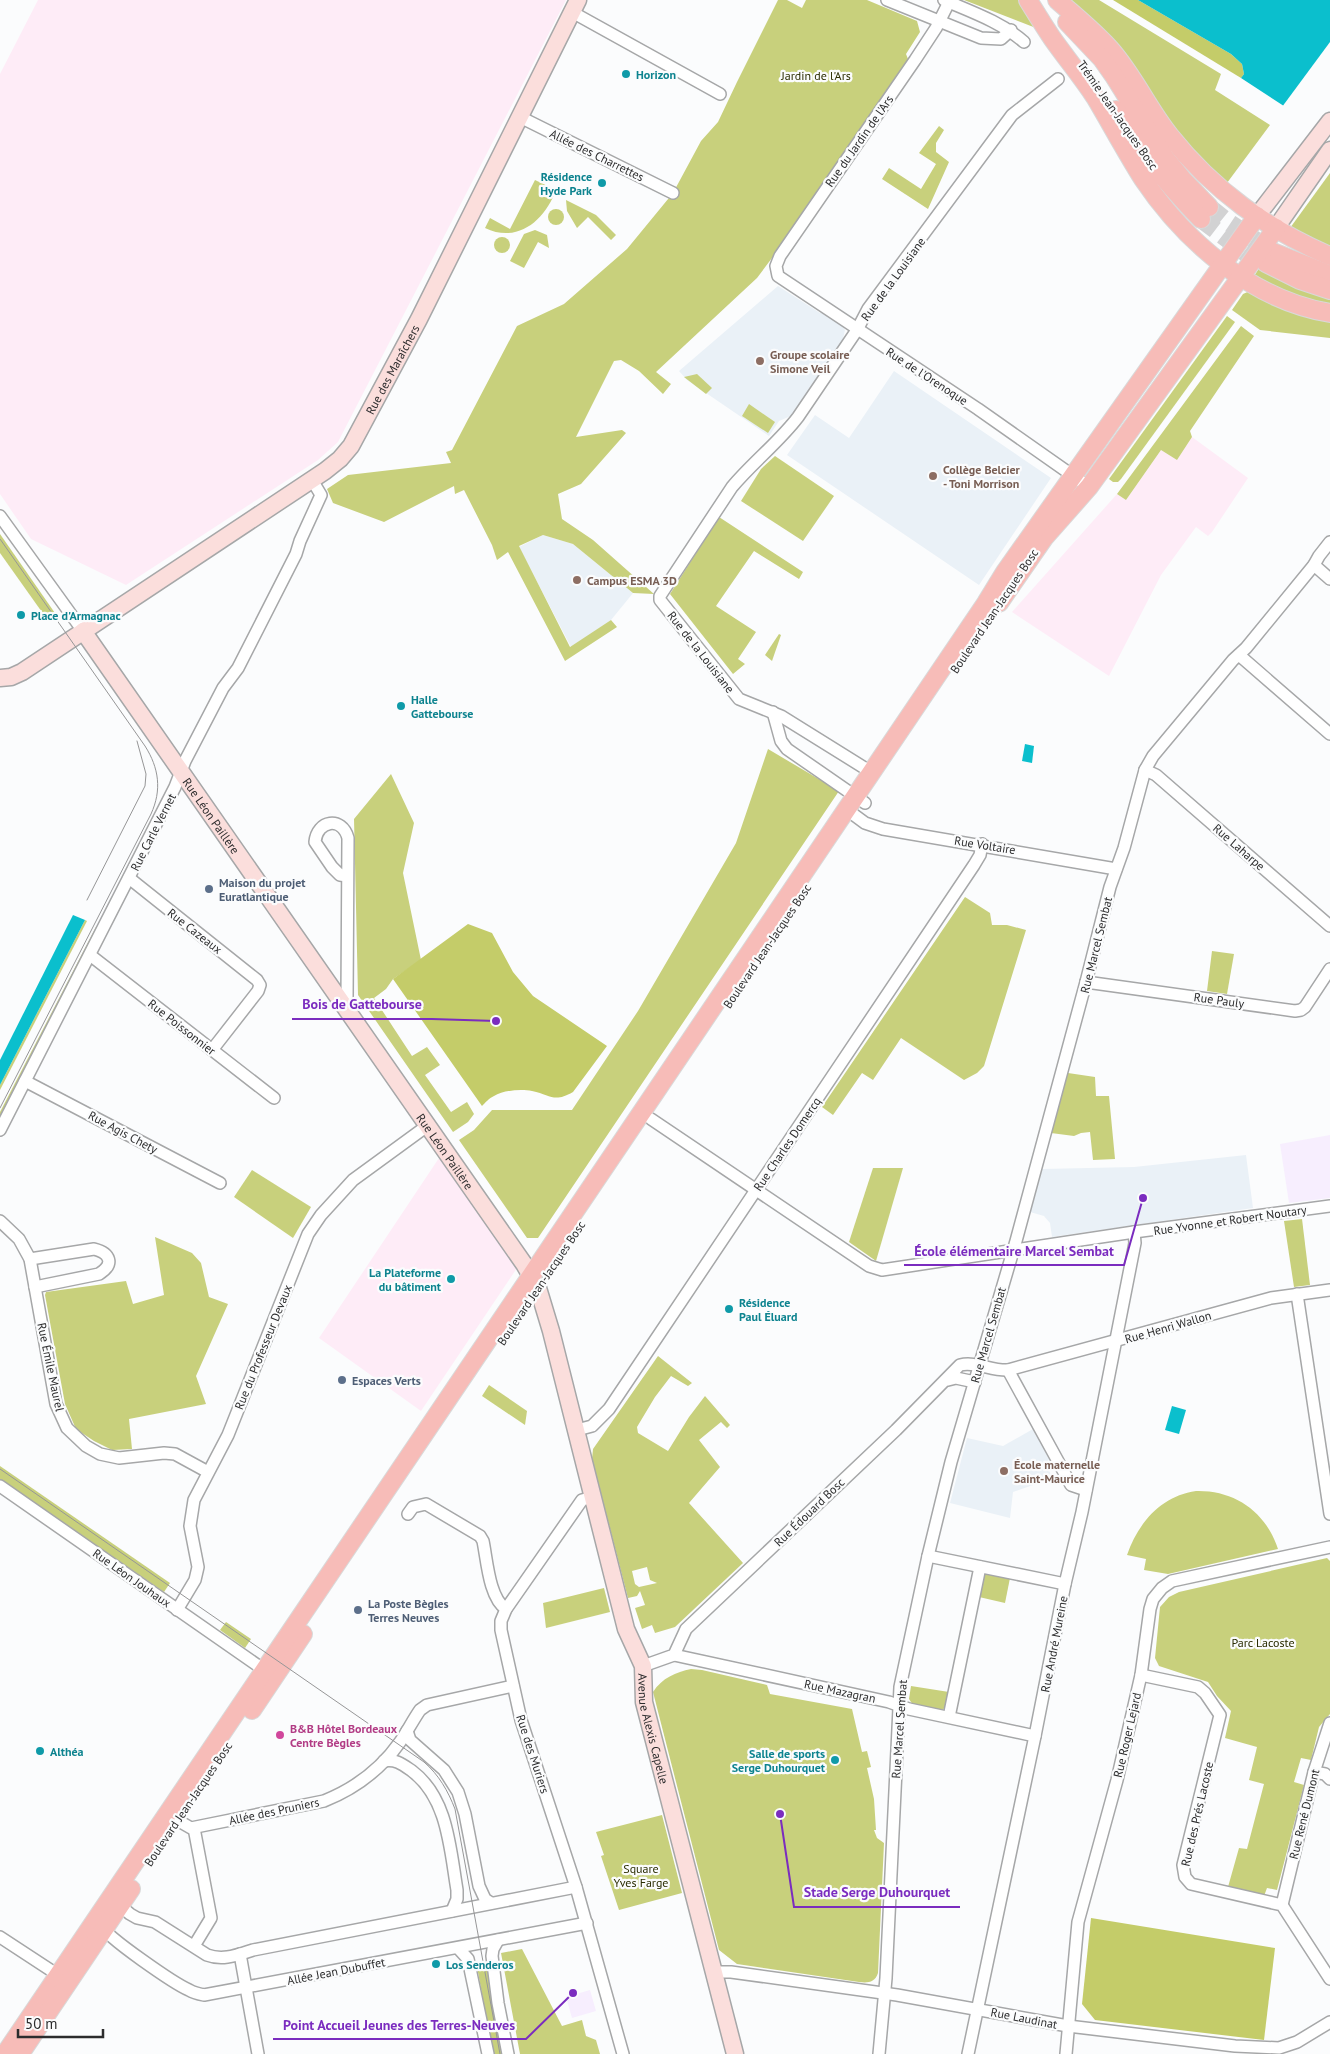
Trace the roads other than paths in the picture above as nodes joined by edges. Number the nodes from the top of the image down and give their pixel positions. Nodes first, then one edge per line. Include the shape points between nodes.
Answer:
1 (887, 0) edge
2 (1057, 0) edge
3 (947, 1) edge
4 (1037, 4) edge
5 (575, 6) edge
6 (940, 21) junction
7 (1011, 30) junction
8 (1024, 42) dead end
9 (1058, 79) dead end
10 (720, 94) dead end
11 (520, 117) junction
12 (1330, 121) edge
13 (1330, 150) edge
14 (673, 193) dead end
15 (1205, 213) tunnel mouth
16 (1257, 216) junction
17 (1276, 228) junction
18 (1330, 256) edge
19 (1223, 264) junction
20 (1241, 276) junction
21 (1330, 276) edge
22 (781, 279) joint
23 (1330, 290) edge
24 (1330, 314) edge
25 (857, 330) junction
26 (1072, 475) junction
27 (312, 480) junction
28 (1089, 487) junction
29 (0, 516) edge
30 (1330, 542) edge
31 (1314, 565) junction
32 (1330, 579) edge
33 (995, 608) junction
34 (83, 631) junction
35 (1239, 655) junction
36 (0, 678) edge
37 (773, 712) junction
38 (1330, 734) edge
39 (1145, 770) junction
40 (181, 772) junction
41 (871, 772) junction
42 (855, 806) junction
43 (982, 844) junction
44 (1116, 868) junction
45 (347, 876) dead end
46 (129, 878) junction
47 (1330, 926) edge
48 (90, 956) junction
49 (1330, 969) edge
50 (1086, 982) junction
51 (340, 1002) junction
52 (212, 1050) junction
53 (666, 1076) junction
54 (26, 1081) junction
55 (274, 1098) dead end
56 (652, 1119) junction
57 (427, 1126) junction
58 (632, 1127) junction
59 (0, 1130) edge
60 (220, 1183) dead end
61 (757, 1189) junction
62 (1330, 1206) edge
63 (0, 1221) edge
64 (1134, 1232) junction
65 (1012, 1251) junction
66 (30, 1259) junction
67 (535, 1282) junction
68 (35, 1287) junction
69 (1330, 1290) edge
70 (1297, 1294) junction
71 (1116, 1342) junction
72 (980, 1367) junction
73 (1008, 1370) junction
74 (948, 1380) junction
75 (975, 1382) junction
76 (577, 1430) junction
77 (208, 1472) junction
78 (0, 1486) edge
79 (1086, 1490) junction
80 (593, 1497) junction
81 (408, 1514) dead end
82 (1330, 1514) edge
83 (1330, 1547) edge
84 (928, 1556) junction
85 (980, 1567) junction
86 (1066, 1584) junction
87 (506, 1609) junction
88 (178, 1610) junction
89 (674, 1655) junction
90 (642, 1666) junction
91 (270, 1673) junction
92 (1141, 1675) junction
93 (513, 1686) junction
94 (898, 1706) junction
95 (949, 1717) junction
96 (1330, 1724) edge
97 (407, 1731) junction
98 (1035, 1736) junction
99 (384, 1761) junction
100 (1314, 1772) junction
101 (1330, 1779) edge
102 (177, 1820) junction
103 (194, 1828) junction
104 (123, 1879) junction
105 (576, 1887) junction
106 (122, 1902) junction
107 (491, 1903) junction
108 (1282, 1905) junction
109 (452, 1911) junction
110 (586, 1923) junction
111 (103, 1931) junction
112 (0, 1936) edge
113 (498, 1940) junction
114 (194, 1946) junction
115 (458, 1948) junction
116 (240, 1954) junction
117 (714, 1972) junction
118 (58, 1975) junction
119 (1330, 1979) edge
120 (246, 1988) junction
121 (884, 1993) junction
122 (977, 2008) junction
123 (1330, 2022) edge
124 (1068, 2026) junction
125 (1235, 2050) edge
126 (5, 2054) edge
127 (20, 2054) edge
128 (258, 2054) edge
129 (488, 2054) edge
130 (508, 2054) edge
131 (623, 2054) edge
132 (734, 2054) edge
133 (879, 2054) edge
134 (968, 2054) edge
135 (1066, 2054) edge

1 - 6 street
2 - 16 main road via 1110,49 1170,136 1197,167 1222,191
3 - 6 street, Rue du Jardin de l'Ars
3 - 7 street
4 - 15 main road, Trémie Jean-Jacques Bosc via 1105,92 1154,168
4 - 19 main road via 1052,38 1086,84 1153,193 1190,236
5 - 10 street
5 - 11 street, Rue des Maraîchers
6 - 7 street via 981,38 1001,39
6 - 22 street, Rue du Jardin de l'Ars via 780,256 776,266
7 - 8 street
9 - 25 street, Rue de la Louisiane via 1012,115 868,309
11 - 14 street, Allée des Charrettes
11 - 27 street, Rue des Maraîchers via 351,446 340,459
12 - 16 street
13 - 17 street
16 - 17 main road
16 - 19 main road, Boulevard Jean-Jacques Bosc
17 - 18 main road
17 - 20 main road, Boulevard Jean-Jacques Bosc
19 - 20 main road
19 - 26 main road, Boulevard Jean-Jacques Bosc
20 - 24 main road via 1291,303
20 - 28 main road, Boulevard Jean-Jacques Bosc
21 - 23 main road via 1270,258 1300,280
22 - 25 street, Rue de l'Orenoque
25 - 26 street, Rue de l'Orenoque
25 - 37 street, Rue de la Louisiane via 794,423 732,487 660,596 739,699
26 - 28 street, Rue de l'Orenoque
26 - 33 street via 1064,497 1010,575
26 - 41 main road, Boulevard Jean-Jacques Bosc
27 - 34 street, Rue des Maraîchers
27 - 40 street, Rue Carle Vernet via 321,495 296,554
28 - 33 main road, Boulevard Jean-Jacques Bosc via 1044,538
29 - 34 street
30 - 31 street, Rue Marcel Sembat
31 - 32 street
31 - 35 street, Rue Marcel Sembat
33 - 42 main road, Boulevard Jean-Jacques Bosc
34 - 36 street, Rue des Maraîchers via 22,672
34 - 40 street, Rue Léon Paillère
35 - 38 street
35 - 39 street, Rue Marcel Sembat via 1153,756
37 - 41 street, Rue de la Louisiane
37 - 42 street via 781,741 787,749
39 - 44 street, Rue Marcel Sembat
39 - 47 street, Rue Laharpe via 1156,775
40 - 46 street, Rue Carle Vernet
40 - 51 street, Rue Léon Paillère
41 - 42 main road, Boulevard Jean-Jacques Bosc
42 - 43 street, Rue Voltaire via 865,823 883,829
42 - 53 main road, Boulevard Jean-Jacques Bosc
42 - 56 main road, Boulevard Jean-Jacques Bosc
43 - 44 street, Rue Voltaire
43 - 61 street, Rue Charles Domercq via 974,865
44 - 50 street, Rue Marcel Sembat
45 - 51 street via 347,998
46 - 48 street, Rue Carle Vernet
46 - 52 street, Rue Cazeaux via 260,984
48 - 52 street, Rue Poissonnier
48 - 54 street, Rue Carle Vernet
49 - 50 street, Rue Pauly via 1305,1006 1295,1011
50 - 65 street, Rue Marcel Sembat
51 - 57 street, Rue Léon Paillère
52 - 55 street, Rue Poissonnier
53 - 56 street via 651,1108
53 - 58 main road, Boulevard Jean-Jacques Bosc
54 - 59 street, Rue Carle Vernet
54 - 60 street, Rue Agis Chety
56 - 58 street
56 - 61 street, Rue Yvonne et Robert Noutary
56 - 67 main road, Boulevard Jean-Jacques Bosc
57 - 67 street, Rue Léon Paillère
57 - 77 street, Rue du Professeur Devaux via 352,1180 308,1234 228,1435
58 - 67 main road, Boulevard Jean-Jacques Bosc
61 - 65 street, Rue Yvonne et Robert Noutary via 870,1266 882,1270
61 - 76 street, Rue Charles Domercq via 609,1409 592,1426
62 - 64 street, Rue Yvonne et Robert Noutary
63 - 66 street, Rue Émile Maurel via 19,1239
64 - 65 street, Rue Yvonne et Robert Noutary
64 - 71 street, Rue André Mureine via 1135,1243
65 - 72 street, Rue Marcel Sembat
66 - 68 street, Rue Émile Maurel
66 - 68 street via 94,1249 104,1251 109,1264 99,1274
67 - 76 street, Avenue Alexis Capelle
67 - 91 main road, Boulevard Jean-Jacques Bosc
68 - 77 street, Rue Émile Maurel via 56,1404 66,1428 100,1454 119,1458 175,1454
69 - 70 street, Rue Henri Wallon
70 - 71 street, Rue Henri Wallon via 1271,1298
70 - 82 street
71 - 73 street, Rue Henri Wallon
71 - 79 street, Rue André Mureine
72 - 73 street, Rue Henri Wallon
72 - 74 street, Rue Édouard Bosc via 968,1363 960,1365
72 - 75 street, Rue Marcel Sembat
73 - 79 street via 1071,1485
74 - 75 street via 956,1378
74 - 89 street, Rue Édouard Bosc via 686,1629
75 - 84 street, Rue Marcel Sembat
76 - 80 street, Avenue Alexis Capelle
77 - 88 street, Rue du Professeur Devaux via 194,1500 190,1526 198,1567 195,1580
78 - 88 street, Rue Léon Jouhaux
79 - 86 street, Rue André Mureine
80 - 87 street via 582,1500
80 - 90 street, Avenue Alexis Capelle via 626,1629
81 - 87 street via 413,1507 426,1504 480,1536 497,1602
83 - 92 street, Rue Roger Lejard via 1172,1581 1153,1598
84 - 85 street
84 - 94 street, Rue Marcel Sembat
85 - 86 street
85 - 95 street
86 - 98 street, Rue André Mureine
87 - 93 street, Rue des Muriers via 501,1630
88 - 91 street, Rue Léon Jouhaux
89 - 90 street
89 - 94 street, Rue Mazagran
90 - 117 street, Avenue Alexis Capelle via 644,1702
91 - 102 main road, Boulevard Jean-Jacques Bosc
91 - 104 main road, Boulevard Jean-Jacques Bosc
92 - 108 street, Rue des Prés Lacoste via 1198,1687 1220,1715 1183,1865 1185,1877 1191,1884
92 - 124 street, Rue Roger Lejard via 1078,1922
93 - 97 street, Allée des Pruniers via 427,1705
93 - 105 street, Rue des Muriers via 521,1720
94 - 95 street, Rue Mazagran
94 - 121 street, Rue Marcel Sembat
95 - 98 street, Rue Mazagran
96 - 100 street, Rue René Dumont
97 - 99 street, Allée des Pruniers
97 - 107 street via 410,1740 436,1760 455,1786 465,1814 481,1894
98 - 122 street, Rue André Mureine
99 - 103 street, Allée des Pruniers via 354,1786 324,1801
99 - 109 street via 396,1760 413,1772 437,1801 457,1890 458,1899
100 - 101 street via 1325,1774
100 - 108 street, Rue René Dumont
102 - 103 street via 187,1828
102 - 106 main road, Boulevard Jean-Jacques Bosc
103 - 114 street via 211,1918
104 - 111 street, Boulevard Jean-Jacques Bosc via 102,1920
104 - 118 main road, Boulevard Jean-Jacques Bosc
105 - 107 street
105 - 110 street, Rue des Muriers
106 - 111 main road, Boulevard Jean-Jacques Bosc
106 - 114 street via 124,1909 137,1918 155,1922
107 - 109 street
108 - 119 street
109 - 116 street
110 - 113 street, Allée Jean Dubuffet
110 - 131 street, Rue des Muriers
111 - 120 street, Allée Jean Dubuffet via 187,1990 211,1994
111 - 127 main road, Boulevard Jean-Jacques Bosc
112 - 118 street
113 - 115 street, Allée Jean Dubuffet
113 - 130 street via 493,1949 494,1970
114 - 116 street via 215,1958
115 - 120 street, Allée Jean Dubuffet
115 - 129 street via 468,1959
116 - 120 street
117 - 121 street, Rue Laudinat
117 - 132 street, Avenue Alexis Capelle
118 - 126 main road, Boulevard Jean-Jacques Bosc
120 - 128 street
121 - 122 street, Rue Laudinat
121 - 133 street, Rue Marcel Sembat
122 - 124 street, Rue Laudinat
122 - 134 street, Rue André Mureine
123 - 125 street, Rue Laudinat via 1297,2042 1279,2048
124 - 125 street, Rue Laudinat
124 - 135 street, Rue Roger Lejard

